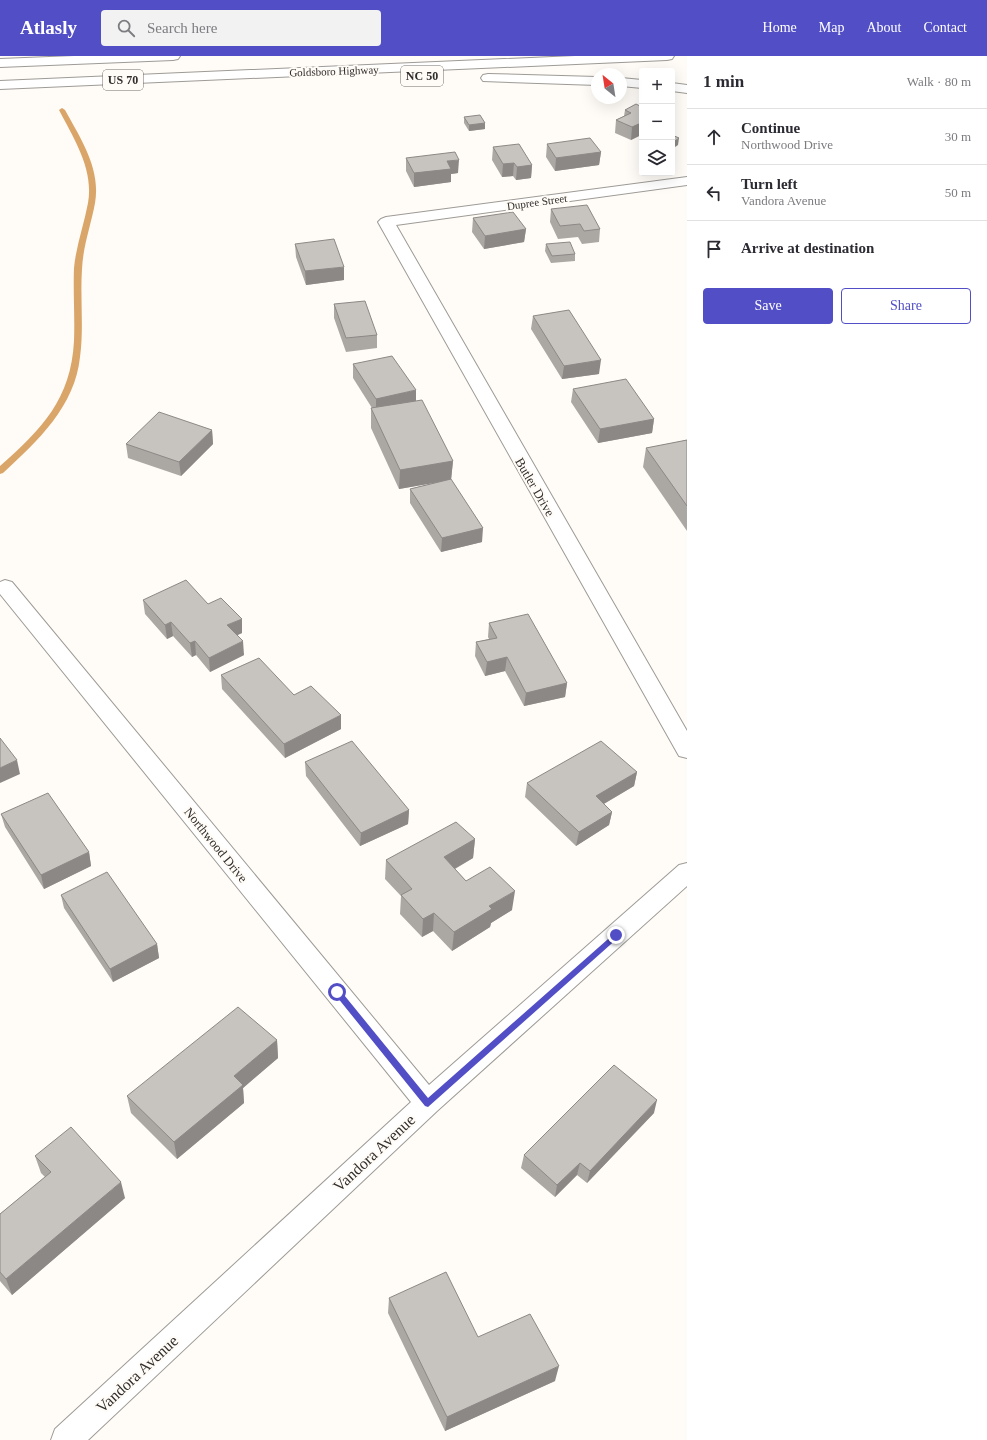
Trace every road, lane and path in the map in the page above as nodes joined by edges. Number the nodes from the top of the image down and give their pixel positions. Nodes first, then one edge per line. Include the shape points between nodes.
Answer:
1 (173, 56) edge
2 (667, 56) edge
3 (0, 62) edge
4 (247, 75) junction
5 (591, 81) edge
6 (627, 83) edge
7 (639, 84) edge
8 (0, 85) edge
9 (675, 87) edge
10 (687, 88) edge
11 (687, 181) edge
12 (386, 222) joint
13 (5, 587) dead end
14 (687, 750) edge
15 (687, 872) edge
16 (428, 1103) junction
17 (66, 1440) edge

1 - 3 street, US 70
2 - 4 street, Goldsboro Highway / US 70
4 - 5 street, NC 50 via 428,76
4 - 8 street, Goldsboro Highway / US 70
6 - 7 street
9 - 10 street
11 - 12 street, Dupree Street
12 - 14 street, Butler Drive
13 - 16 street, Northwood Drive
15 - 16 street, Vandora Avenue
16 - 17 street, Vandora Avenue

